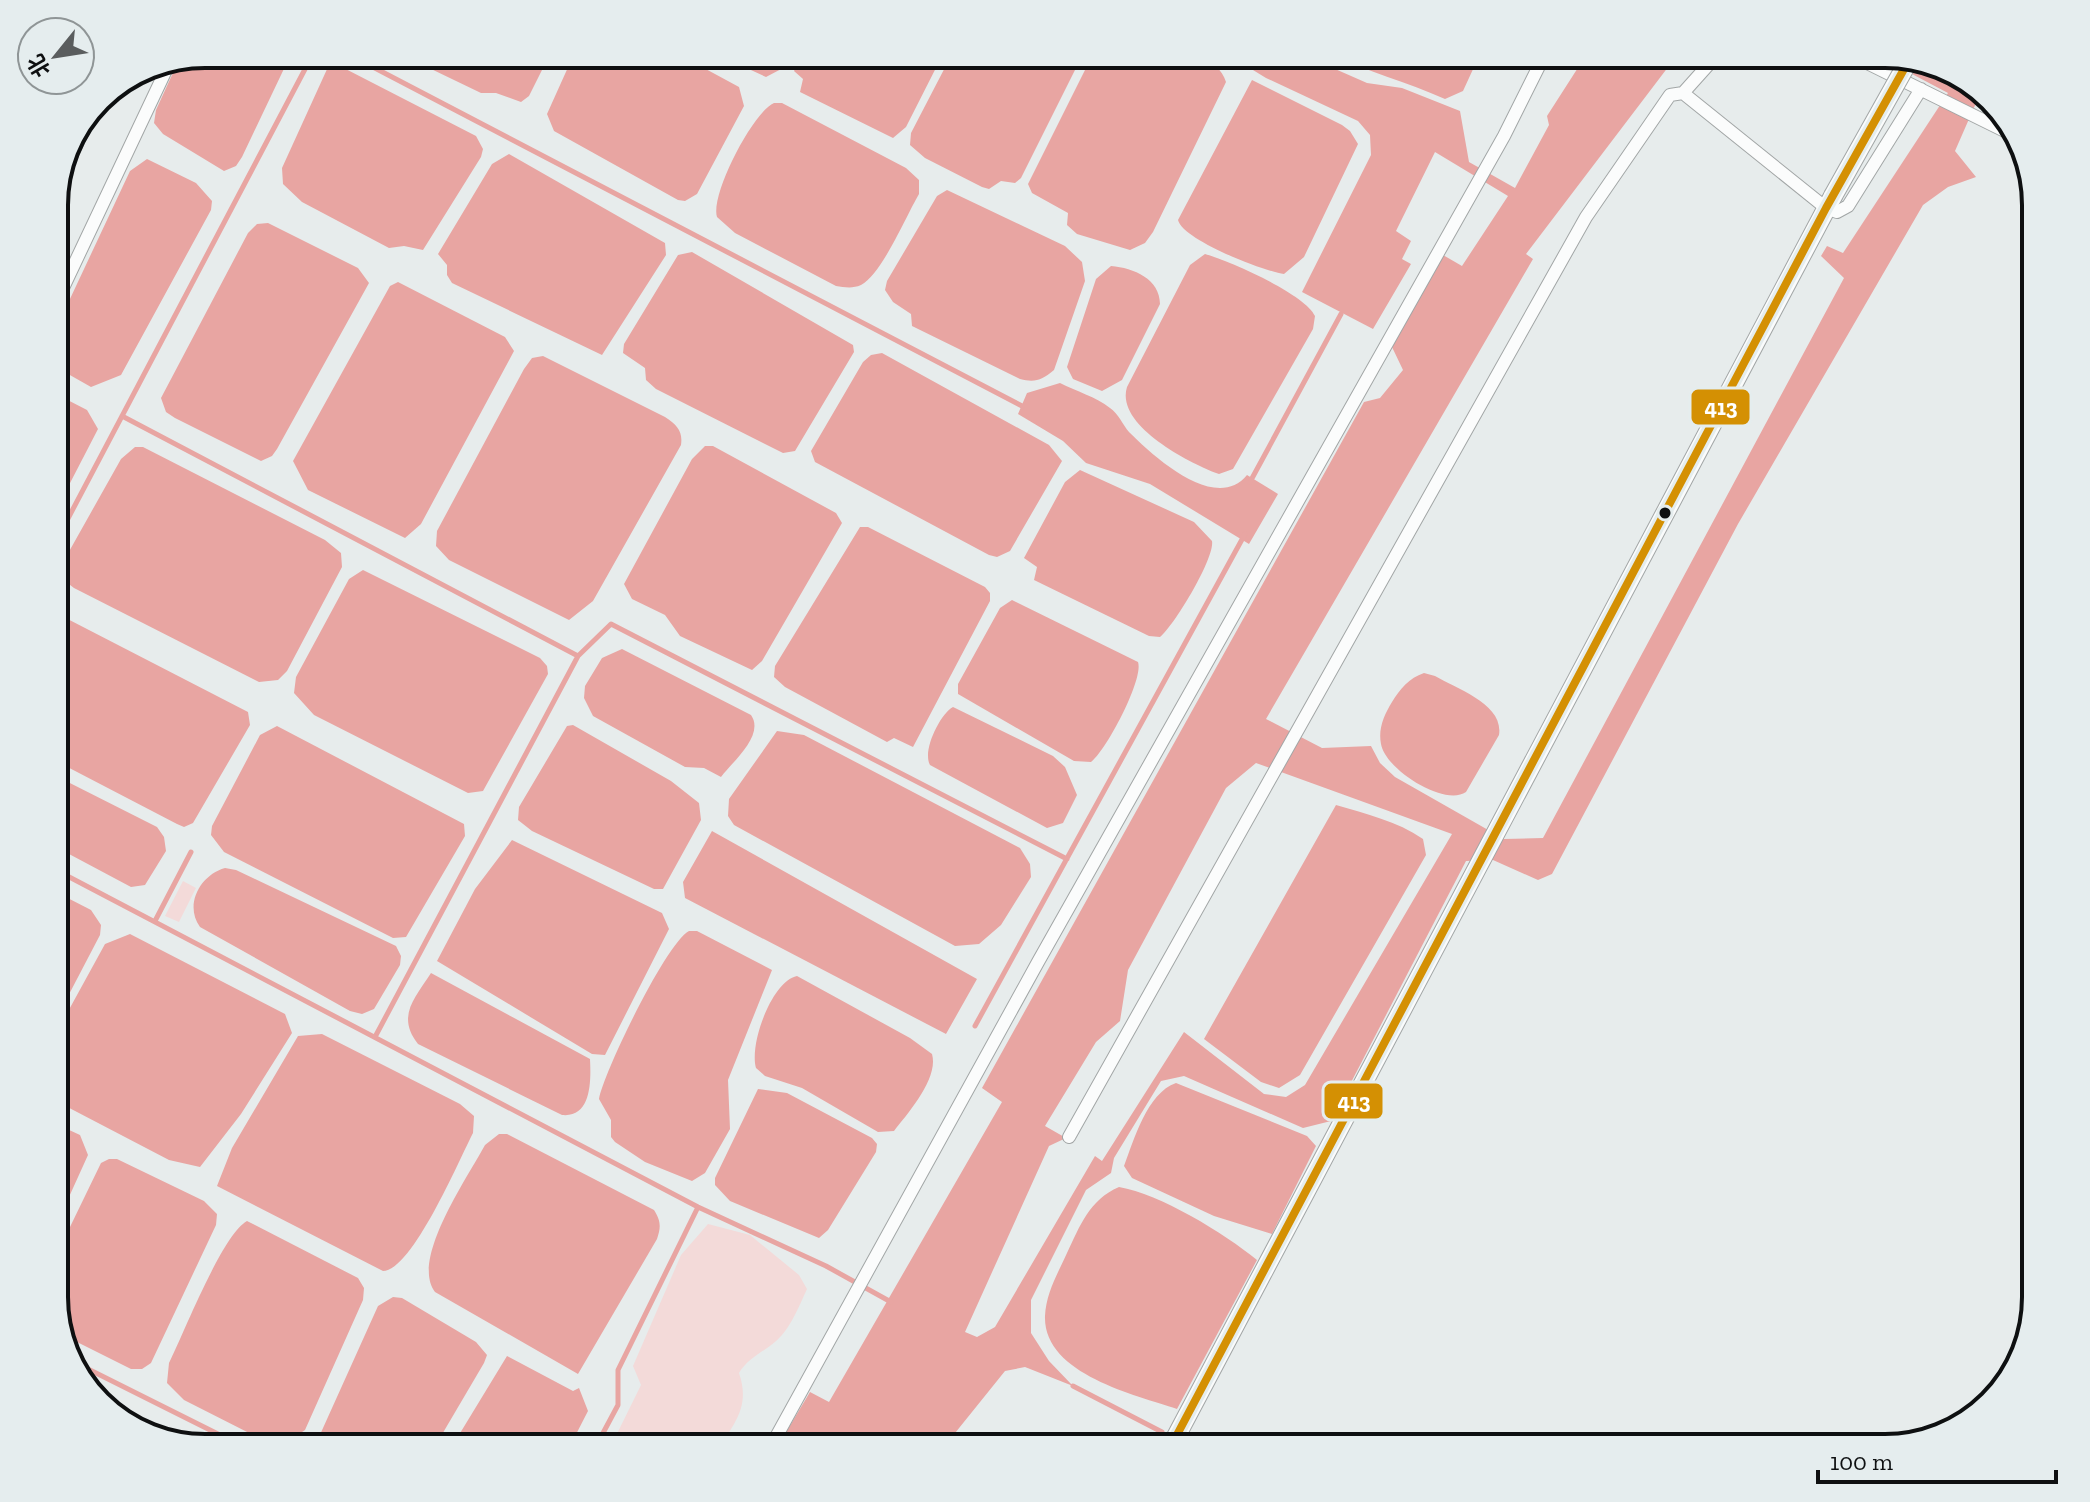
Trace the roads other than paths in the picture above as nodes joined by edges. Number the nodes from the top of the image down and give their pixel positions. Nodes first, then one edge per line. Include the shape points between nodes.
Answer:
1 (1538, 68) edge
2 (1705, 68) edge
3 (1878, 68) edge
4 (1904, 69) edge
5 (164, 75) edge
6 (1921, 89) junction
7 (1683, 93) junction
8 (1998, 127) edge
9 (1829, 202) junction
10 (68, 277) edge
11 (1069, 1137) dead end
12 (778, 1434) edge
13 (1177, 1434) edge

1 - 12 street
2 - 7 street
3 - 6 street
4 - 9 street, bridge
5 - 10 street
6 - 8 street
6 - 9 street via 1848,206 1837,212
7 - 9 street
7 - 11 street via 1670,95 1586,217
9 - 13 street

